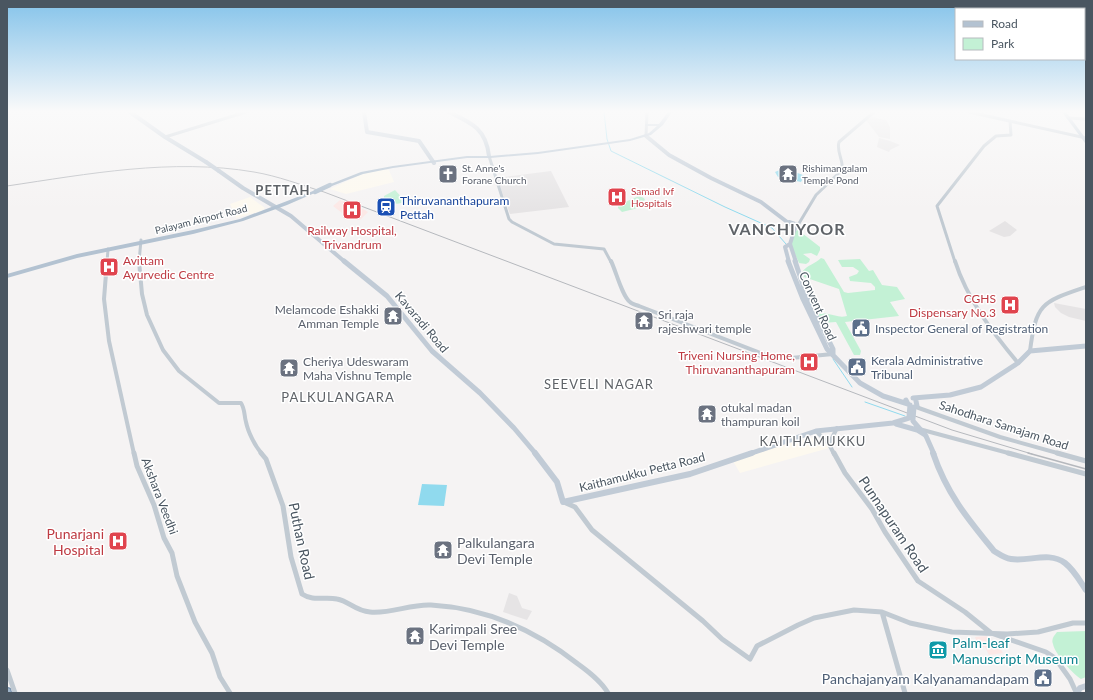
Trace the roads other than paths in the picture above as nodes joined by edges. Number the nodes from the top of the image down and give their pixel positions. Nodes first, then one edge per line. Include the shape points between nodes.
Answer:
1 (178, 145) edge
2 (421, 145) edge
3 (488, 145) edge
4 (595, 145) edge
5 (657, 145) edge
6 (838, 145) edge
7 (986, 145) edge
8 (490, 156) junction
9 (434, 162) junction
10 (314, 191) junction
11 (274, 206) junction
12 (796, 227) junction
13 (141, 241) junction
14 (108, 249) junction
15 (7, 275) edge
16 (1086, 287) edge
17 (1086, 346) edge
18 (1030, 351) junction
19 (832, 354) junction
20 (1018, 363) junction
21 (912, 403) junction
22 (911, 419) junction
23 (893, 423) junction
24 (904, 426) junction
25 (837, 428) junction
26 (920, 429) junction
27 (816, 431) junction
28 (829, 444) junction
29 (1086, 461) edge
30 (1086, 474) edge
31 (564, 502) junction
32 (1086, 590) edge
33 (882, 612) junction
34 (1086, 623) edge
35 (991, 633) junction
36 (7, 670) edge
37 (1086, 686) edge
38 (1076, 692) edge
39 (15, 693) edge
40 (230, 693) edge
41 (608, 693) edge
42 (906, 693) edge

1 - 11 main road, Kavaradi Road, bridge
2 - 9 main road
3 - 8 main road
4 - 8 main road, Palayam Airport Road
5 - 12 main road via 711,178 761,202
6 - 12 street, Convent Road via 842,170 816,195
7 - 20 street via 937,206 958,271 972,300
8 - 9 main road, Palayam Airport Road
8 - 19 street via 509,219 554,244 604,249 630,302 771,357
9 - 10 main road, Palayam Airport Road, bridge via 381,167 357,173
10 - 11 main road, Palayam Airport Road
10 - 11 main road, Palayam Airport Road
11 - 13 main road, Palayam Airport Road via 241,220
11 - 31 main road, Kavaradi Road via 299,223 387,296 432,351 480,393 542,460 557,482
12 - 19 main road, Convent Road via 787,246 790,267 827,349
13 - 14 main road, Palayam Airport Road
13 - 15 main road, Palayam Airport Road via 69,255
13 - 41 street, Puthan Road via 139,262 147,315 163,350 179,371 219,403 236,402 244,407 246,423 258,450 266,459 276,485 284,511 291,557 302,594 311,600 338,598 353,607 370,612 428,605 446,606 494,617 517,625 553,644 590,674
14 - 15 main road, Palayam Airport Road
14 - 40 street, Akshara Veedhi via 104,299 109,341 137,466 172,553 177,576 195,622
16 - 18 street via 1045,303 1036,314
17 - 18 main road
18 - 20 main road
19 - 21 main road, Convent Road via 849,374 881,396
20 - 21 main road via 981,387 922,398
21 - 22 main road, bridge
21 - 29 street, Sahodhara Samajam Road via 1000,437
22 - 23 main road
22 - 24 main road
22 - 26 main road
23 - 24 main road
23 - 25 main road, Kaithamukku Petta Road
24 - 26 main road
25 - 27 main road, Kaithamukku Petta Road
25 - 28 street
26 - 30 street
26 - 32 main road via 927,436 946,486 994,551 1008,559 1060,560 1073,570
27 - 28 street, Punnapuram Road
27 - 31 main road, Kaithamukku Petta Road via 690,474
28 - 35 street, Punnapuram Road via 845,473 872,509 918,581 966,612
31 - 33 street via 571,504 592,530 703,621 722,640 750,659 757,646 814,618 854,610
33 - 35 street via 931,629
33 - 42 street
34 - 35 street via 1073,623 1038,632
35 - 38 street via 1046,652 1055,658
36 - 39 street
37 - 38 main road

